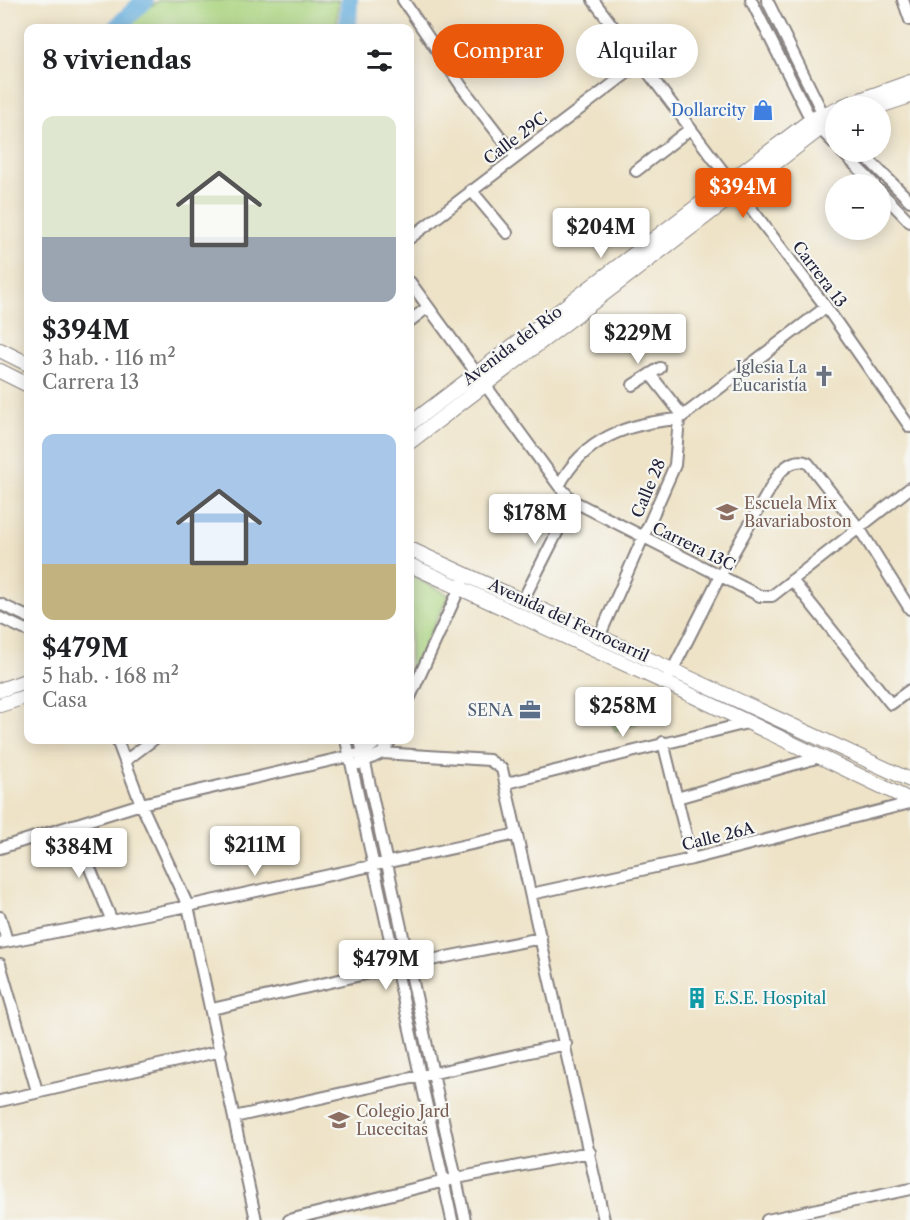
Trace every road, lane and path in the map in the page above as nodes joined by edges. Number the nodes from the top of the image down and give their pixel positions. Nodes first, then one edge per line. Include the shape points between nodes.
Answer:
1 (402, 0) edge
2 (593, 0) edge
3 (751, 0) edge
4 (767, 0) edge
5 (903, 0) edge
6 (910, 20) edge
7 (611, 24) edge
8 (619, 78) edge
9 (651, 78) edge
10 (910, 82) edge
11 (871, 96) edge
12 (910, 96) edge
13 (891, 102) edge
14 (825, 115) edge
15 (825, 116) edge
16 (825, 123) edge
17 (825, 123) edge
18 (690, 129) junction
19 (515, 156) junction
20 (852, 162) edge
21 (871, 162) edge
22 (636, 171) dead end
23 (864, 174) edge
24 (730, 180) junction
25 (471, 190) junction
26 (739, 191) junction
27 (910, 201) edge
28 (891, 202) edge
29 (910, 222) edge
30 (507, 233) dead end
31 (414, 235) edge
32 (414, 288) edge
33 (428, 307) junction
34 (826, 307) junction
35 (414, 318) edge
36 (0, 350) edge
37 (24, 362) edge
38 (0, 371) edge
39 (482, 380) junction
40 (24, 383) edge
41 (633, 385) dead end
42 (681, 417) junction
43 (414, 422) edge
44 (910, 426) edge
45 (414, 439) edge
46 (559, 486) junction
47 (910, 488) edge
48 (573, 501) junction
49 (859, 528) junction
50 (643, 538) junction
51 (414, 551) edge
52 (414, 567) edge
53 (466, 575) junction
54 (720, 576) junction
55 (792, 580) junction
56 (460, 588) junction
57 (522, 602) junction
58 (0, 604) edge
59 (910, 609) edge
60 (24, 615) edge
61 (0, 618) edge
62 (24, 629) edge
63 (600, 636) junction
64 (672, 669) junction
65 (24, 682) edge
66 (666, 683) junction
67 (414, 688) edge
68 (0, 690) edge
69 (910, 690) edge
70 (24, 697) edge
71 (0, 705) edge
72 (747, 723) junction
73 (663, 742) junction
74 (119, 744) edge
75 (148, 744) edge
76 (347, 744) edge
77 (361, 744) edge
78 (376, 744) edge
79 (388, 744) edge
80 (382, 753) junction
81 (820, 757) junction
82 (364, 758) junction
83 (352, 760) junction
84 (125, 761) junction
85 (910, 780) edge
86 (507, 783) junction
87 (677, 798) junction
88 (910, 802) edge
89 (141, 804) junction
90 (72, 825) junction
91 (517, 834) junction
92 (0, 848) edge
93 (692, 859) junction
94 (381, 863) junction
95 (531, 894) junction
96 (188, 906) junction
97 (0, 917) edge
98 (112, 921) junction
99 (541, 938) junction
100 (3, 942) edge
101 (0, 964) edge
102 (409, 965) junction
103 (396, 967) junction
104 (212, 1009) junction
105 (566, 1044) junction
106 (221, 1051) junction
107 (432, 1072) junction
108 (420, 1075) junction
109 (37, 1090) junction
110 (0, 1101) edge
111 (234, 1118) junction
112 (590, 1152) junction
113 (457, 1178) junction
114 (444, 1182) junction
115 (910, 1189) edge
116 (783, 1218) edge
117 (256, 1220) edge
118 (289, 1220) edge
119 (452, 1220) edge
120 (465, 1220) edge
121 (604, 1220) edge
122 (767, 1220) edge

1 - 19 street
2 - 7 street, Carrera 13
3 - 15 street
4 - 14 street
5 - 6 street
8 - 19 street, Calle 29C
9 - 18 street, Carrera 13
10 - 11 main road
12 - 13 main road
16 - 24 main road, Avenida del Río
17 - 26 main road, Avenida del Río
18 - 22 street
18 - 24 street, Carrera 13
19 - 25 street, Calle 29C
20 - 23 street
21 - 27 street
24 - 26 street, Carrera 13
24 - 39 main road, Avenida del Río
25 - 30 street
25 - 31 street, Calle 29C
26 - 34 street, Carrera 13
26 - 39 main road, Avenida del Río
28 - 29 street
32 - 33 street, Carrera 13C
33 - 35 street
33 - 39 street, Carrera 13C
34 - 42 street
34 - 44 street, Carrera 13
36 - 37 main road
38 - 40 main road
39 - 43 main road, Avenida del Río
39 - 45 main road, Avenida del Río
39 - 46 street, Carrera 13C
41 - 42 street via 655,371
42 - 46 street via 611,433 580,456
42 - 50 street, Calle 28 via 675,465
46 - 48 street, Carrera 13C
47 - 49 street
48 - 50 street, Carrera 13C
48 - 57 street
49 - 54 street via 808,463 794,462 778,475
49 - 55 street
49 - 59 street
50 - 54 street, Carrera 13C
50 - 63 street, Calle 28
51 - 53 main road, Avenida del Ferrocarril
52 - 56 main road, Avenida del Ferrocarril
53 - 56 street
53 - 57 main road, Avenida del Ferrocarril
54 - 55 street, Carrera 13C via 760,596 772,596
54 - 64 street
55 - 69 street via 891,704
56 - 66 main road, Avenida del Ferrocarril
56 - 67 street
57 - 63 main road, Avenida del Ferrocarril
58 - 60 street
61 - 62 street
63 - 64 main road, Avenida del Ferrocarril
64 - 66 street
64 - 85 main road, Avenida del Ferrocarril
65 - 68 main road
66 - 72 main road, Avenida del Ferrocarril
70 - 71 main road
72 - 73 street
72 - 81 main road, Avenida del Ferrocarril
73 - 86 street
73 - 87 street
74 - 84 street
75 - 84 street
76 - 83 street
77 - 82 street
78 - 82 street
79 - 80 street
80 - 82 street
80 - 86 street via 489,760 502,769
81 - 87 street
81 - 88 main road, Avenida del Ferrocarril
82 - 83 street
82 - 94 street
83 - 89 street
83 - 94 street
84 - 89 street
86 - 91 street
87 - 93 street
88 - 93 street, Calle 26A
89 - 90 street
89 - 96 street
90 - 92 street
90 - 98 street
91 - 94 street
91 - 95 street
93 - 95 street, Calle 26A
94 - 96 street
94 - 102 street
94 - 103 street
95 - 99 street
96 - 98 street
96 - 104 street
97 - 100 street
98 - 100 street
99 - 102 street
99 - 105 street
101 - 109 street
102 - 103 street
102 - 107 street
103 - 104 street
103 - 108 street
104 - 106 street
105 - 107 street
105 - 112 street
106 - 109 street
106 - 111 street
107 - 108 street
107 - 113 street
108 - 111 street
108 - 114 street
109 - 110 street
111 - 117 street
112 - 113 street
112 - 121 street
113 - 114 street
113 - 120 street
114 - 118 street
114 - 119 street
115 - 116 street
116 - 122 street

